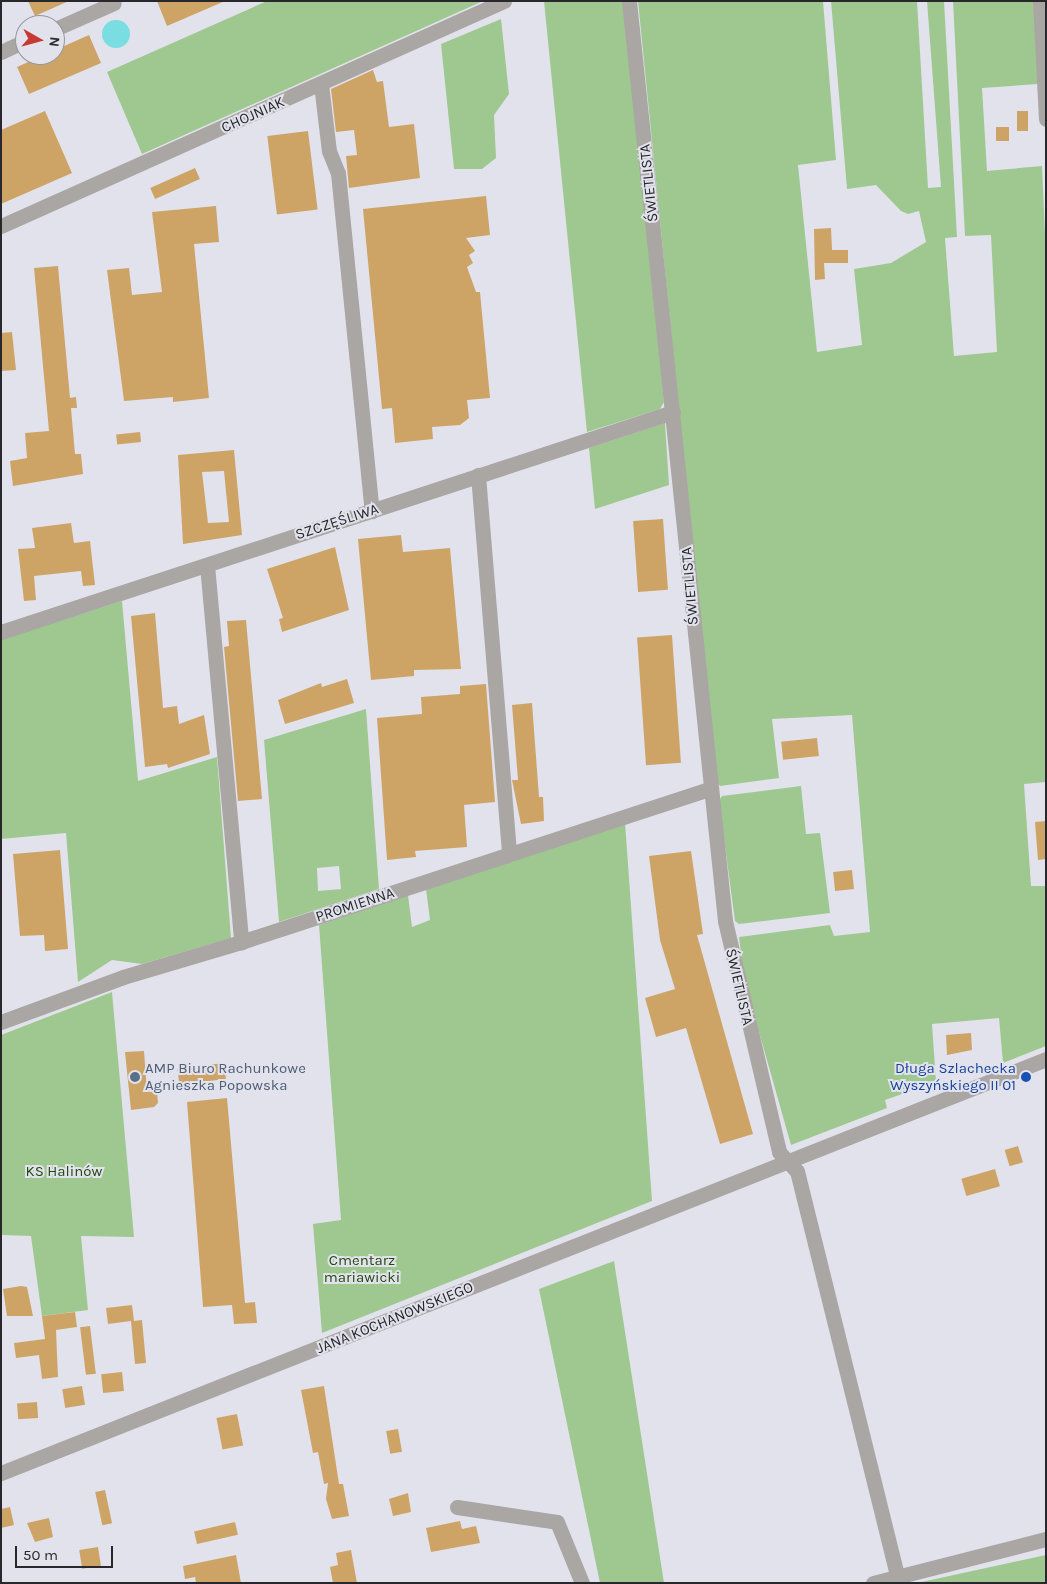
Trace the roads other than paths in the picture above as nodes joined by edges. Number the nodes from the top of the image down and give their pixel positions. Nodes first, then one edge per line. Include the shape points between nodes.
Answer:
1 (504, 1) edge
2 (629, 1) edge
3 (1040, 1) edge
4 (114, 3) dead end
5 (65, 25) edge
6 (15, 46) edge
7 (1, 52) edge
8 (321, 84) junction
9 (1046, 119) edge
10 (1, 226) edge
11 (673, 412) junction
12 (478, 475) junction
13 (372, 511) junction
14 (207, 565) junction
15 (1, 632) edge
16 (709, 789) junction
17 (509, 854) junction
18 (241, 942) junction
19 (1, 1022) edge
20 (1046, 1059) edge
21 (788, 1162) junction
22 (1, 1473) edge
23 (457, 1508) dead end
24 (1046, 1539) edge
25 (898, 1578) junction
26 (582, 1583) edge
27 (873, 1583) edge

1 - 8 street, CHOJNIAK
2 - 11 street, ŚWIETLISTA
3 - 9 street
4 - 5 street
6 - 7 street
8 - 10 street, CHOJNIAK
8 - 13 street via 329,151 338,173
11 - 12 street, SZCZĘŚLIWA
11 - 16 street, ŚWIETLISTA
12 - 13 street, SZCZĘŚLIWA
12 - 17 street
13 - 14 street, SZCZĘŚLIWA
14 - 15 street, SZCZĘŚLIWA
14 - 18 street
16 - 17 street, PROMIENNA
16 - 21 street, ŚWIETLISTA via 725,921 740,993 779,1152
17 - 18 street, PROMIENNA
18 - 19 street, PROMIENNA via 123,977
20 - 21 street, JANA KOCHANOWSKIEGO
21 - 22 street, JANA KOCHANOWSKIEGO
21 - 25 street, ŚWIETLISTA via 797,1171
23 - 26 street via 557,1522 574,1554
24 - 25 street
25 - 27 street

